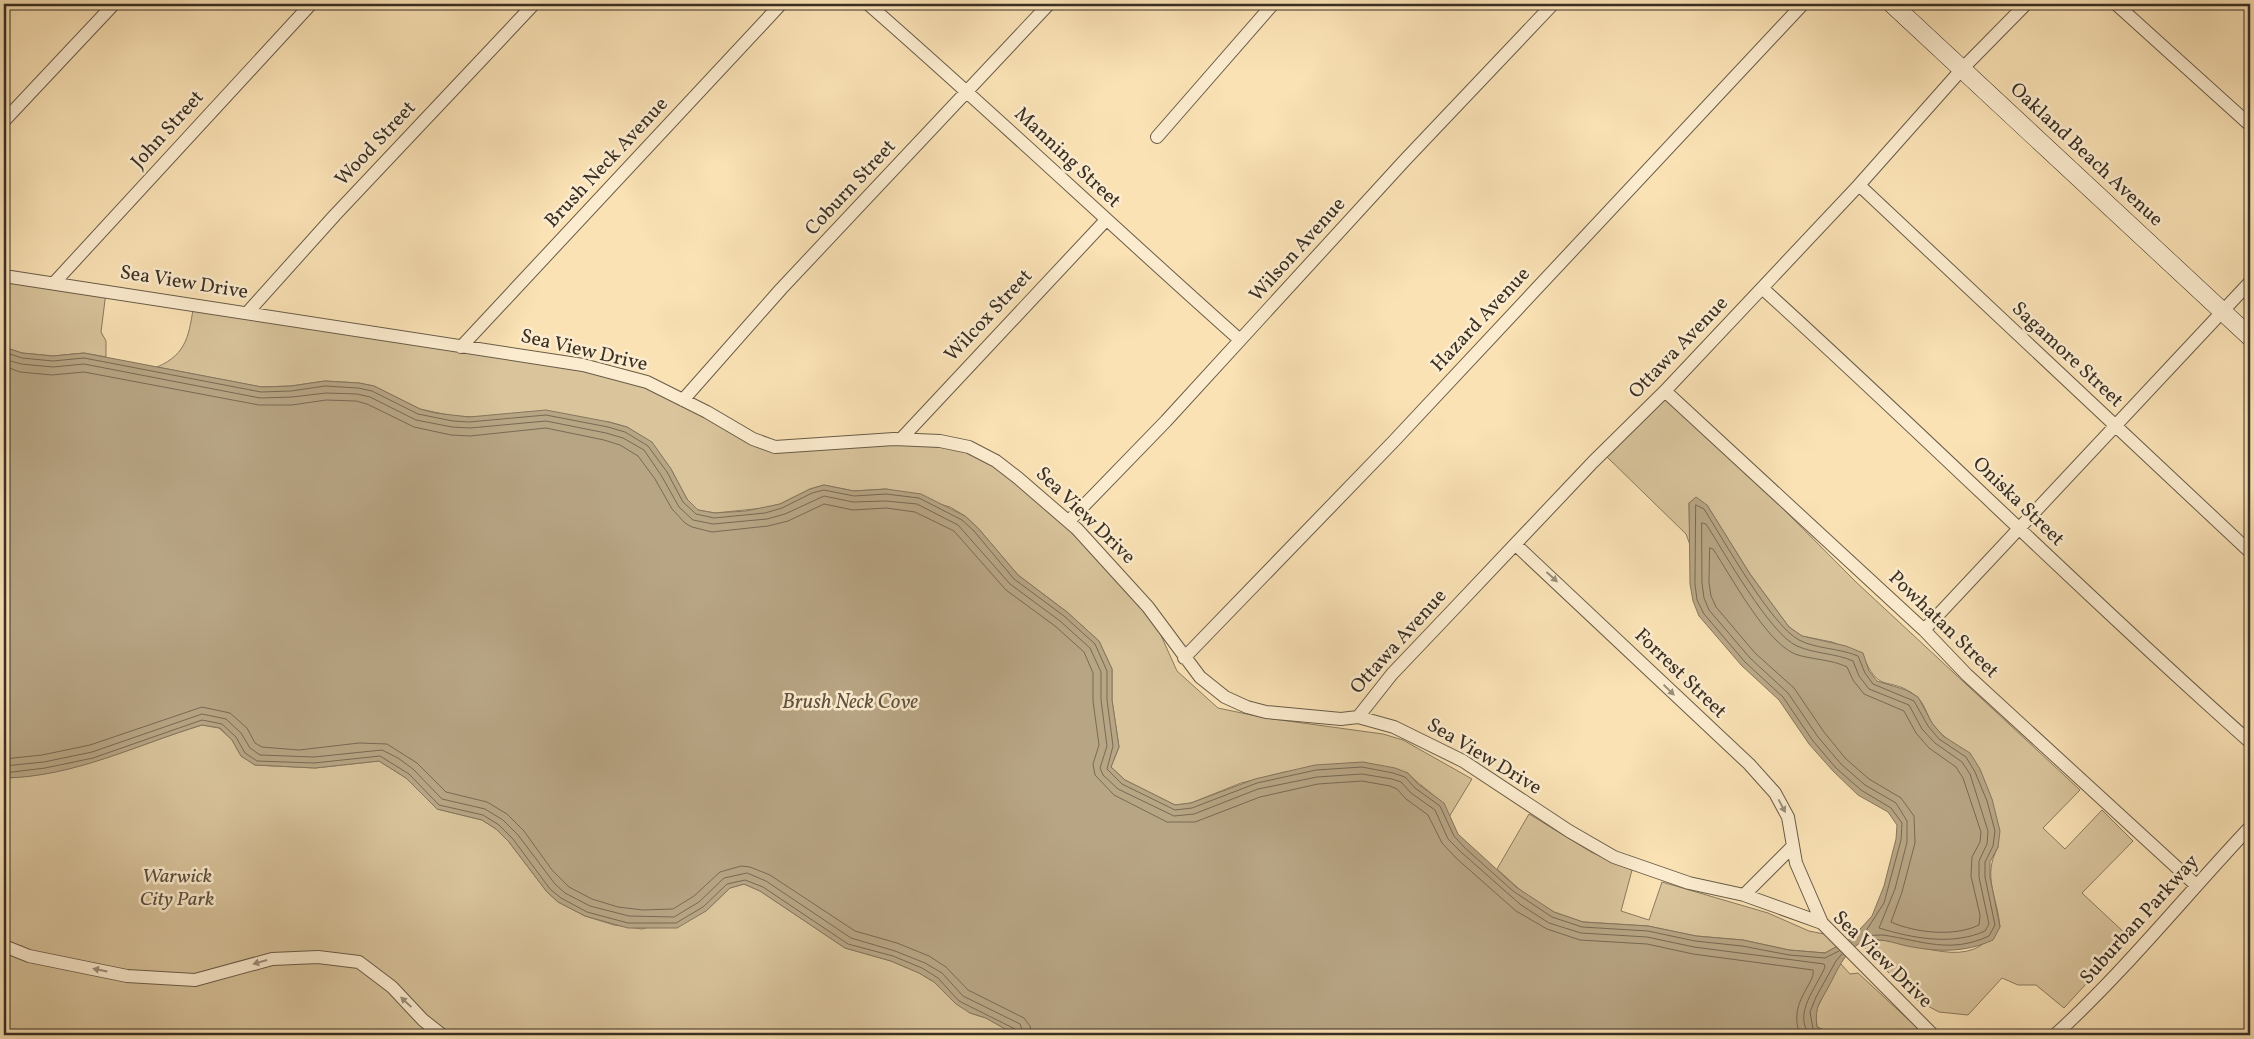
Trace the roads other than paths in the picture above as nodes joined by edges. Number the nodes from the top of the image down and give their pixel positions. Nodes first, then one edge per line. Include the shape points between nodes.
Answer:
1 (114, 4) edge
2 (311, 4) edge
3 (534, 4) edge
4 (781, 4) edge
5 (868, 4) edge
6 (1048, 4) edge
7 (1273, 4) edge
8 (1553, 4) edge
9 (1803, 4) edge
10 (1892, 4) edge
11 (2026, 4) edge
12 (2116, 4) edge
13 (1962, 69) junction
14 (968, 91) junction
15 (4, 120) edge
16 (2250, 125) edge
17 (1157, 137) dead end
18 (1859, 185) junction
19 (1106, 220) junction
20 (4, 276) edge
21 (2250, 282) edge
22 (54, 283) junction
23 (1762, 288) junction
24 (2223, 311) junction
25 (248, 312) junction
26 (2250, 337) edge
27 (1240, 340) junction
28 (461, 346) junction
29 (1664, 391) junction
30 (683, 400) junction
31 (2114, 425) junction
32 (901, 439) junction
33 (1069, 521) junction
34 (2019, 528) junction
35 (1516, 545) junction
36 (2250, 552) edge
37 (1924, 630) junction
38 (1184, 658) junction
39 (1358, 717) junction
40 (2250, 742) edge
41 (2250, 827) edge
42 (1793, 846) junction
43 (2196, 885) junction
44 (1744, 894) junction
45 (1822, 924) junction
46 (4, 946) edge
47 (442, 1035) edge
48 (1933, 1035) edge
49 (2055, 1035) edge

1 - 15 street
2 - 22 street, John Street
3 - 25 street, Wood Street
4 - 28 street, Brush Neck Avenue
5 - 14 street, Manning Street
6 - 14 street, Coburn Street
7 - 17 street
8 - 27 street, Wilson Avenue
9 - 38 street, Hazard Avenue via 1393,442
10 - 13 street, Oakland Beach Avenue
11 - 13 street, Ottawa Avenue
12 - 16 street
13 - 18 street, Ottawa Avenue
13 - 24 street, Oakland Beach Avenue
14 - 19 street, Manning Street
14 - 30 street, Coburn Street via 781,289
18 - 23 street, Ottawa Avenue
18 - 31 street, Sagamore Street
19 - 27 street, Manning Street
19 - 32 street, Wilcox Street
20 - 22 street, Sea View Drive
21 - 24 street
22 - 25 street, Sea View Drive
23 - 29 street, Ottawa Avenue
23 - 34 street, Oniska Street
24 - 26 street, Oakland Beach Avenue
24 - 31 street
25 - 28 street, Sea View Drive
27 - 33 street, Wilson Avenue
28 - 30 street, Sea View Drive via 618,373 647,382
29 - 35 street, Ottawa Avenue
29 - 37 street, Powhatan Street
30 - 32 street, Sea View Drive via 743,434 775,447
31 - 34 street
31 - 36 street, Sagamore Street
32 - 33 street, Sea View Drive via 940,441 968,447 996,462
33 - 38 street, Sea View Drive via 1148,607
34 - 37 street
34 - 40 street, Oniska Street
35 - 39 street, Ottawa Avenue via 1392,674
35 -> 42 street, Forrest Street via 1749,764 1775,793 1788,817
37 - 43 street, Powhatan Street via 1968,675
38 - 39 street, Sea View Drive via 1207,684 1247,707 1314,717
39 - 44 street, Sea View Drive via 1394,727 1442,750 1575,835 1614,856 1689,882
41 - 43 street, Suburban Parkway
42 - 44 street
42 - 45 street, Forrest Street via 1802,880
43 - 49 street, Suburban Parkway via 2113,980
44 - 45 street, Sea View Drive
45 - 48 street, Sea View Drive
47 -> 46 street via 392,987 359,962 318,957 272,959 195,980 127,976 29,956

